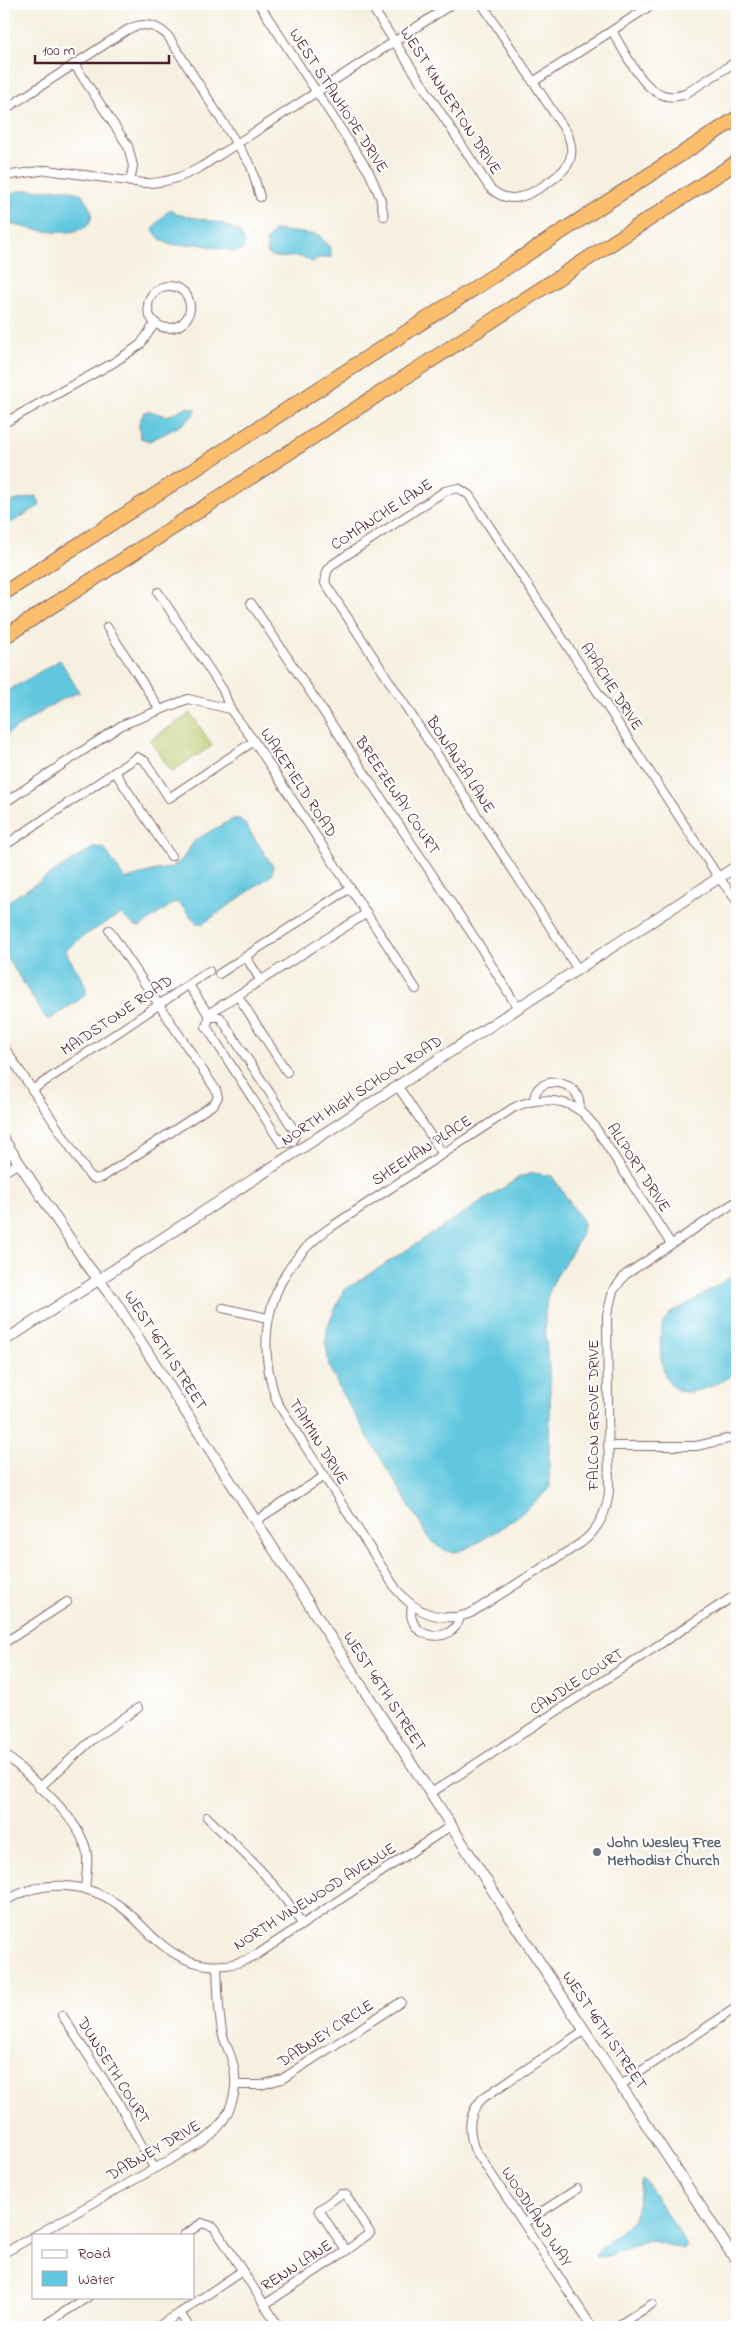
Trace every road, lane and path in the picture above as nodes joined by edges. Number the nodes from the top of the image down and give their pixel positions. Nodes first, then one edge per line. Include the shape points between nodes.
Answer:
1 (259, 4) edge
2 (370, 4) edge
3 (452, 4) edge
4 (482, 4) edge
5 (653, 4) edge
6 (612, 31) junction
7 (395, 41) junction
8 (737, 61) edge
9 (74, 64) junction
10 (532, 82) junction
11 (316, 92) junction
12 (4, 110) edge
13 (737, 118) edge
14 (238, 143) junction
15 (737, 162) edge
16 (4, 176) edge
17 (130, 182) junction
18 (260, 197) dead end
19 (384, 216) dead end
20 (156, 323) junction
21 (4, 423) edge
22 (461, 489) joint
23 (325, 575) joint
24 (158, 592) dead end
25 (4, 593) edge
26 (251, 603) dead end
27 (107, 627) dead end
28 (4, 637) edge
29 (230, 709) junction
30 (160, 710) junction
31 (254, 741) junction
32 (116, 772) junction
33 (4, 803) edge
34 (4, 846) edge
35 (171, 856) dead end
36 (737, 866) edge
37 (719, 878) junction
38 (350, 888) junction
39 (737, 901) edge
40 (367, 913) junction
41 (109, 930) dead end
42 (246, 956) junction
43 (577, 968) junction
44 (209, 971) dead end
45 (219, 974) dead end
46 (261, 981) junction
47 (189, 985) junction
48 (416, 989) dead end
49 (238, 996) junction
50 (160, 1005) junction
51 (518, 1007) junction
52 (209, 1016) junction
53 (4, 1047) edge
54 (288, 1072) dead end
55 (258, 1076) junction
56 (244, 1085) junction
57 (398, 1085) junction
58 (571, 1088) joint
59 (32, 1090) junction
60 (534, 1101) junction
61 (566, 1104) joint
62 (579, 1110) junction
63 (4, 1140) edge
64 (295, 1146) junction
65 (443, 1154) junction
66 (19, 1163) junction
67 (4, 1172) edge
68 (737, 1201) edge
69 (327, 1230) joint
70 (671, 1244) junction
71 (99, 1280) junction
72 (223, 1308) dead end
73 (268, 1318) junction
74 (4, 1342) edge
75 (737, 1437) edge
76 (608, 1446) junction
77 (323, 1477) junction
78 (257, 1520) junction
79 (737, 1594) edge
80 (67, 1602) dead end
81 (412, 1606) junction
82 (460, 1616) junction
83 (4, 1643) edge
84 (138, 1708) dead end
85 (4, 1753) edge
86 (39, 1788) junction
87 (431, 1793) junction
88 (207, 1817) dead end
89 (452, 1825) junction
90 (85, 1889) junction
91 (4, 1902) edge
92 (302, 1924) junction
93 (217, 1966) junction
94 (401, 2002) dead end
95 (737, 2007) edge
96 (62, 2015) dead end
97 (585, 2030) junction
98 (622, 2084) junction
99 (235, 2085) junction
100 (154, 2168) junction
101 (577, 2189) dead end
102 (524, 2223) junction
103 (37, 2234) edge
104 (186, 2234) edge
105 (32, 2237) edge
106 (346, 2251) junction
107 (4, 2253) edge
108 (737, 2262) edge
109 (242, 2271) junction
110 (86, 2298) edge
111 (652, 2304) dead end
112 (264, 2305) junction
113 (180, 2313) junction
114 (41, 2327) edge
115 (158, 2327) edge
116 (189, 2327) edge
117 (278, 2327) edge
118 (592, 2327) edge
119 (616, 2327) edge

1 - 11 street, WEST STANHOPE DRIVE
2 - 7 street, WEST KINNERTON DRIVE
3 - 7 street
4 - 10 street, WEST KINNERTON DRIVE
5 - 6 street
6 - 8 street via 647,86 665,97 685,94
6 - 10 street
7 - 10 street, WEST KINNERTON DRIVE via 491,190 506,198 524,197 544,186 566,169 572,151 566,133
7 - 11 street
9 - 12 street
9 - 14 street via 127,30 146,25 160,28
9 - 17 street via 128,146 133,166
11 - 14 street
11 - 19 street, WEST STANHOPE DRIVE via 369,172
13 - 25 highway
14 - 17 street via 179,178
14 - 18 street via 252,166
15 - 28 highway
16 - 17 street via 53,171
20 - 20 street via 151,318 148,305 154,293 172,287 184,293 190,305 182,324 169,328
20 - 21 street via 140,345 113,363
22 - 23 street, COMANCHE LANE via 443,492 333,564
22 - 37 street, APACHE DRIVE via 469,495
23 - 43 street, BONANZA LANE via 328,588
24 - 29 street, WAKEFIELD ROAD via 223,690
26 - 51 street, BREEZEWAY COURT
27 - 30 street
29 - 30 street via 190,699
29 - 31 street, WAKEFIELD ROAD
30 - 33 street via 122,725
31 - 32 street via 170,798 142,757
31 - 38 street, WAKEFIELD ROAD
32 - 34 street
32 - 35 street
36 - 37 street, NORTH HIGH SCHOOL ROAD
37 - 39 street, APACHE DRIVE
37 - 43 street, NORTH HIGH SCHOOL ROAD
38 - 40 street, WAKEFIELD ROAD
38 - 42 street
40 - 46 street
40 - 48 street, WAKEFIELD ROAD
41 - 50 street
42 - 45 street
42 - 46 street
43 - 51 street, NORTH HIGH SCHOOL ROAD
44 - 47 street
46 - 49 street
47 - 50 street, MAIDSTONE ROAD
47 - 52 street, MAIDSTONE ROAD
49 - 52 street
49 - 54 street
50 - 59 street, MAIDSTONE ROAD
50 - 59 street via 216,1090 218,1097 214,1104 103,1177 95,1179 89,1175
51 - 57 street, NORTH HIGH SCHOOL ROAD
52 - 55 street, MAIDSTONE ROAD via 220,1016
52 - 56 street, MAIDSTONE ROAD via 206,1026
53 - 59 street
55 - 56 street
55 - 64 street, MAIDSTONE ROAD via 296,1133
56 - 64 street, MAIDSTONE ROAD via 281,1143
57 - 64 street, NORTH HIGH SCHOOL ROAD
57 - 65 street
58 - 60 street, SHEEHAN PLACE via 562,1083 546,1084 537,1089
58 - 62 street, ALLPORT DRIVE via 579,1096
60 - 61 street, SHEEHAN PLACE
60 - 65 street, SHEEHAN PLACE via 513,1108
61 - 62 street, ALLPORT DRIVE
62 - 70 street, ALLPORT DRIVE via 593,1124
63 - 66 street, WEST 46TH STREET
64 - 71 street, NORTH HIGH SCHOOL ROAD
65 - 69 street, SHEEHAN PLACE
66 - 67 street
66 - 71 street, WEST 46TH STREET
68 - 70 street, FALCON GROVE DRIVE
69 - 73 street, TAMMIN DRIVE via 289,1268
70 - 76 street, FALCON GROVE DRIVE via 625,1275 609,1303
71 - 74 street, NORTH HIGH SCHOOL ROAD
71 - 78 street, WEST 46TH STREET
72 - 73 street
73 - 77 street, TAMMIN DRIVE via 266,1359 273,1391 280,1410
75 - 76 street via 696,1446
76 - 82 street, FALCON GROVE DRIVE via 608,1500 601,1520 591,1534 479,1609
77 - 78 street
77 - 81 street, TAMMIN DRIVE via 396,1590
78 - 87 street, WEST 46TH STREET
79 - 87 street, CANDLE COURT
80 - 83 street
81 - 82 street, FALCON GROVE DRIVE via 439,1617
81 - 82 street, FALCON GROVE DRIVE via 415,1626 430,1636 442,1636 455,1628
84 - 86 street via 92,1740
85 - 86 street
86 - 90 street via 72,1822 82,1838 88,1866
87 - 89 street, WEST 46TH STREET
88 - 92 street via 258,1868 288,1902
89 - 92 street, NORTH VINEWOOD AVENUE
89 - 97 street, WEST 46TH STREET
90 - 91 street, NORTH VINEWOOD AVENUE via 64,1885 40,1887
90 - 93 street, NORTH VINEWOOD AVENUE via 122,1907 173,1953 191,1962
92 - 93 street, NORTH VINEWOOD AVENUE via 250,1958
93 - 99 street, DABNEY DRIVE via 222,2033 233,2061
94 - 99 street, DABNEY CIRCLE via 282,2079 261,2085
95 - 98 street
96 - 100 street, DUNSETH COURT via 117,2100
97 - 98 street, WEST 46TH STREET
97 - 102 street, WOODLAND WAY via 485,2096 471,2118 474,2148
98 - 108 street, WEST 46TH STREET
99 - 100 street, DABNEY DRIVE via 230,2109 216,2130
100 - 103 street, DABNEY DRIVE
101 - 102 street
102 - 118 street, WOODLAND WAY
104 - 109 street, RENN LANE via 201,2224 214,2226
105 - 107 street, DABNEY DRIVE
106 - 106 street, RENN LANE via 370,2233 346,2195 342,2194 319,2210
106 - 112 street, RENN LANE
109 - 112 street, RENN LANE
109 - 113 street, RENN LANE
110 - 114 street
111 - 119 street
112 - 117 street, RENN LANE
113 - 115 street, RENN LANE
113 - 116 street

